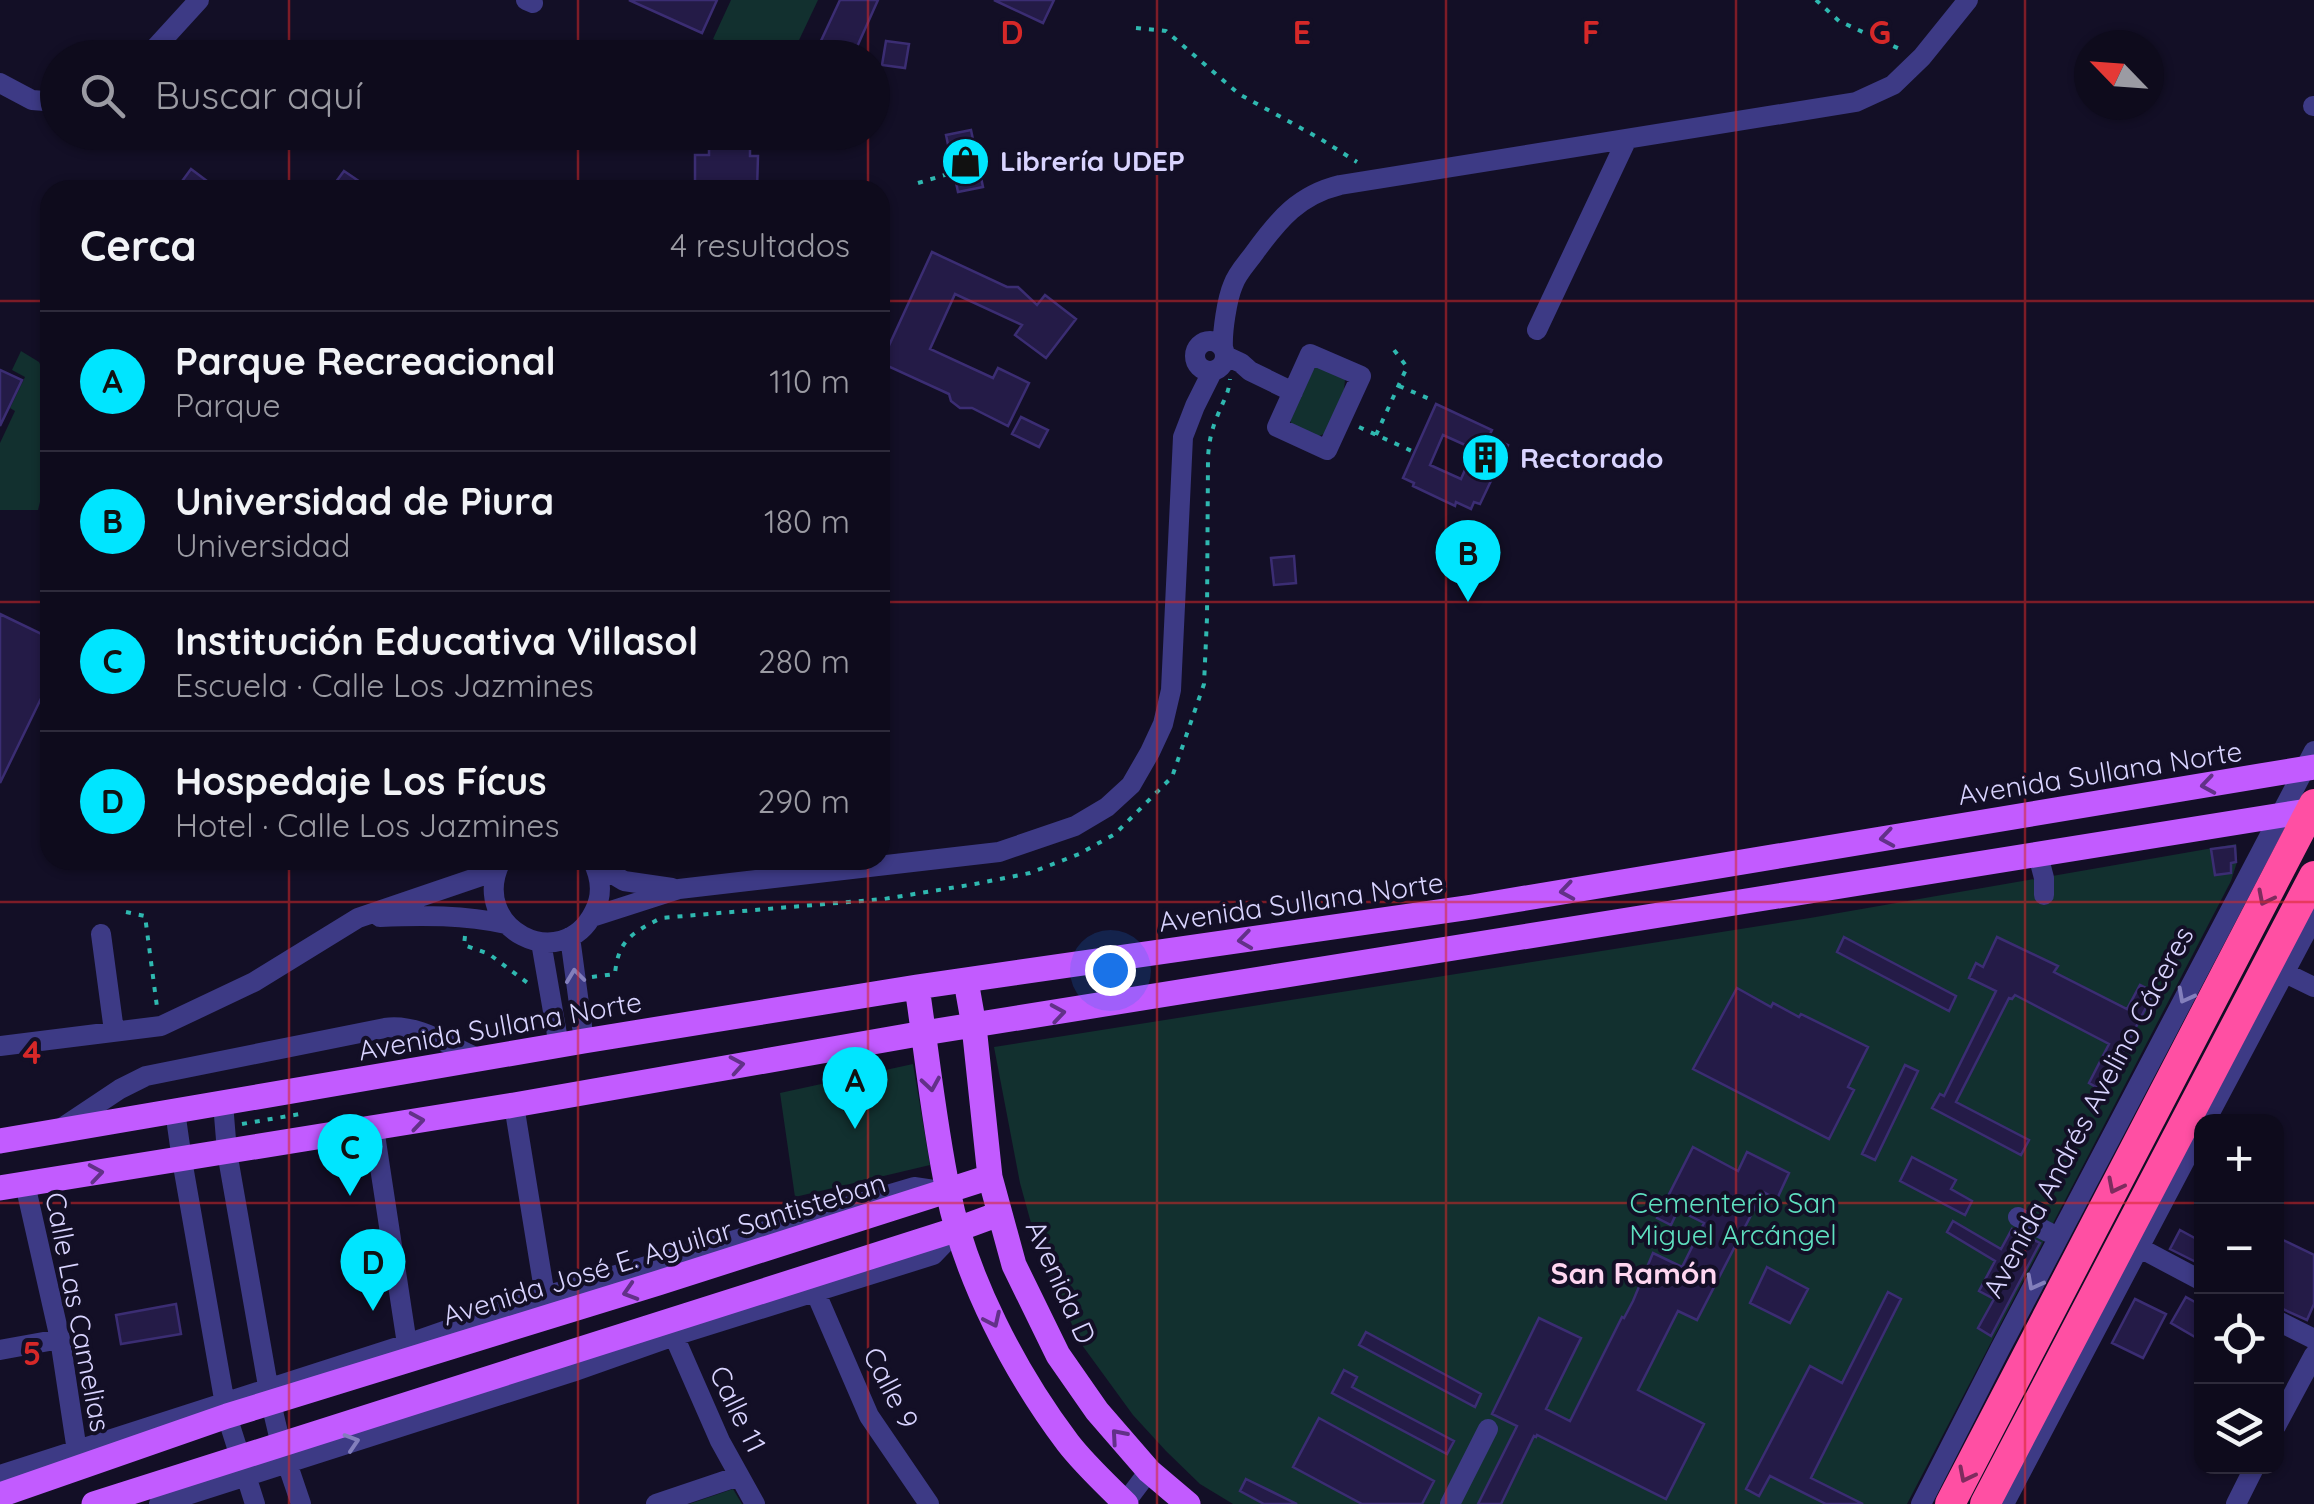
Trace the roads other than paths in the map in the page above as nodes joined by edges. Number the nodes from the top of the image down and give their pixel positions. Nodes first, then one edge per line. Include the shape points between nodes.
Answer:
1 (199, 0) edge
2 (1968, 0) edge
3 (162, 40) edge
4 (0, 84) edge
5 (40, 101) edge
6 (1627, 139) junction
7 (1538, 330) dead end
8 (1220, 361) junction
9 (1293, 392) junction
10 (2311, 762) edge
11 (2304, 810) edge
12 (2038, 856) junction
13 (890, 865) edge
14 (485, 870) edge
15 (497, 870) edge
16 (596, 870) edge
17 (605, 870) edge
18 (843, 870) edge
19 (2314, 876) edge
20 (679, 889) junction
21 (2044, 895) dead end
22 (592, 917) junction
23 (2314, 917) edge
24 (358, 918) junction
25 (506, 924) junction
26 (101, 934) dead end
27 (570, 937) junction
28 (541, 942) junction
29 (2276, 968) junction
30 (966, 980) junction
31 (917, 987) junction
32 (2314, 987) edge
33 (974, 1026) junction
34 (114, 1031) junction
35 (924, 1032) junction
36 (572, 1043) junction
37 (0, 1046) edge
38 (480, 1059) junction
39 (223, 1103) junction
40 (514, 1105) junction
41 (176, 1112) junction
42 (2208, 1114) edge
43 (374, 1128) junction
44 (56, 1132) junction
45 (0, 1141) edge
46 (2194, 1142) edge
47 (227, 1152) junction
48 (182, 1160) junction
49 (990, 1178) junction
50 (12, 1186) edge
51 (948, 1192) junction
52 (999, 1214) junction
53 (2018, 1217) dead end
54 (958, 1229) junction
55 (2058, 1237) junction
56 (2138, 1248) junction
57 (2194, 1277) edge
58 (815, 1291) junction
59 (545, 1296) junction
60 (2284, 1324) edge
61 (674, 1336) junction
62 (2314, 1339) edge
63 (60, 1340) junction
64 (407, 1344) junction
65 (0, 1350) edge
66 (2314, 1355) edge
67 (270, 1396) junction
68 (226, 1409) junction
69 (2284, 1411) edge
70 (1488, 1429) dead end
71 (77, 1451) junction
72 (284, 1454) junction
73 (242, 1466) junction
74 (1149, 1471) junction
75 (2251, 1474) edge
76 (0, 1476) edge
77 (739, 1476) junction
78 (0, 1495) edge
79 (94, 1504) edge
80 (160, 1504) edge
81 (254, 1504) edge
82 (301, 1504) edge
83 (656, 1504) edge
84 (755, 1504) edge
85 (930, 1504) edge
86 (1125, 1504) edge
87 (1188, 1504) edge
88 (1450, 1504) edge
89 (1921, 1504) edge
90 (1950, 1504) edge
91 (1986, 1504) edge
92 (2004, 1504) edge
93 (2236, 1504) edge

1 - 3 street
2 - 6 street via 1893,85 1856,102
4 - 5 street
6 - 7 street
6 - 8 street via 1318,190 1274,227 1232,286
8 - 9 street
8 - 13 street via 1197,391 1184,438 1171,690 1163,724 1131,785 1076,826 999,852
9 - 9 street via 1278,428 1327,450 1361,376 1310,354
10 - 11 street, Avenida Andrés Avelino Cáceres
10 -> 30 main road, Avenida Sullana Norte via 1472,907
11 - 12 main road
11 -> 55 street, Avenida Andrés Avelino Cáceres
11 -> 90 highway, Avenida Andrés Avelino Cáceres
12 - 21 street
33 -> 12 main road
14 - 24 street
15 - 25 street via 494,899
16 - 22 street via 600,890
17 - 20 street via 624,882
18 - 20 street
19 - 29 highway
20 - 22 street
22 - 27 street
23 - 29 street
24 - 25 street via 445,916
24 - 34 street via 202,1008 161,1026
25 - 28 street
26 - 34 street
27 - 28 street
36 -> 27 street
28 - 36 street
29 - 32 street
29 - 42 street
29 - 91 highway
30 - 31 main road, Avenida Sullana Norte
30 - 33 main road, Avenida D
31 - 35 main road
31 - 36 main road, Avenida Sullana Norte
33 - 35 main road
33 - 49 main road, Avenida D
34 - 37 street
40 -> 35 main road
35 -> 51 main road
36 - 38 main road, Avenida Sullana Norte
38 - 39 main road, Avenida Sullana Norte
38 - 44 street via 396,1026 146,1076
39 - 41 main road, Avenida Sullana Norte
39 - 47 street
43 -> 40 main road
40 - 59 street
41 - 44 main road, Avenida Sullana Norte
41 - 48 street
43 - 47 main road
43 - 64 street
44 - 45 main road, Avenida Sullana Norte
46 - 56 street
47 - 48 main road
47 - 67 street
50 -> 48 main road
48 - 68 street
49 - 51 main road, Avenida José E. Aguilar Santisteban
49 - 52 main road, Avenida D
50 - 63 street, Calle Las Camelias
51 - 54 main road
51 - 59 street, Avenida José E. Aguilar Santisteban via 914,1187
51 -> 67 main road, Avenida José E. Aguilar Santisteban
52 - 54 main road
74 -> 52 main road, Avenida D via 1058,1355 1014,1265
53 - 55 street
54 - 58 street via 933,1255
54 - 72 main road
54 -> 86 main road via 996,1328 1021,1372 1069,1445
55 -> 89 street, Avenida Andrés Avelino Cáceres
56 - 57 street
56 - 92 street
58 - 61 street
58 - 85 street, Calle 9 via 869,1416
59 - 64 street, Avenida José E. Aguilar Santisteban
60 - 62 street
72 -> 61 street
61 - 77 street, Calle 11
63 - 65 street
63 - 71 street, Calle Las Camelias
64 - 67 street, Avenida José E. Aguilar Santisteban
66 - 69 street
67 - 68 main road, Avenida José E. Aguilar Santisteban
67 - 72 street
68 - 71 street, Avenida José E. Aguilar Santisteban
68 - 73 street
68 - 78 main road, Avenida José E. Aguilar Santisteban
70 - 88 street
71 - 76 street, Avenida José E. Aguilar Santisteban
72 - 73 main road
72 - 82 street
73 - 79 main road
73 - 80 street
73 - 81 street
74 - 86 street
74 - 87 main road, Avenida D
75 - 93 street
77 - 83 street
77 - 84 street, Calle 11

